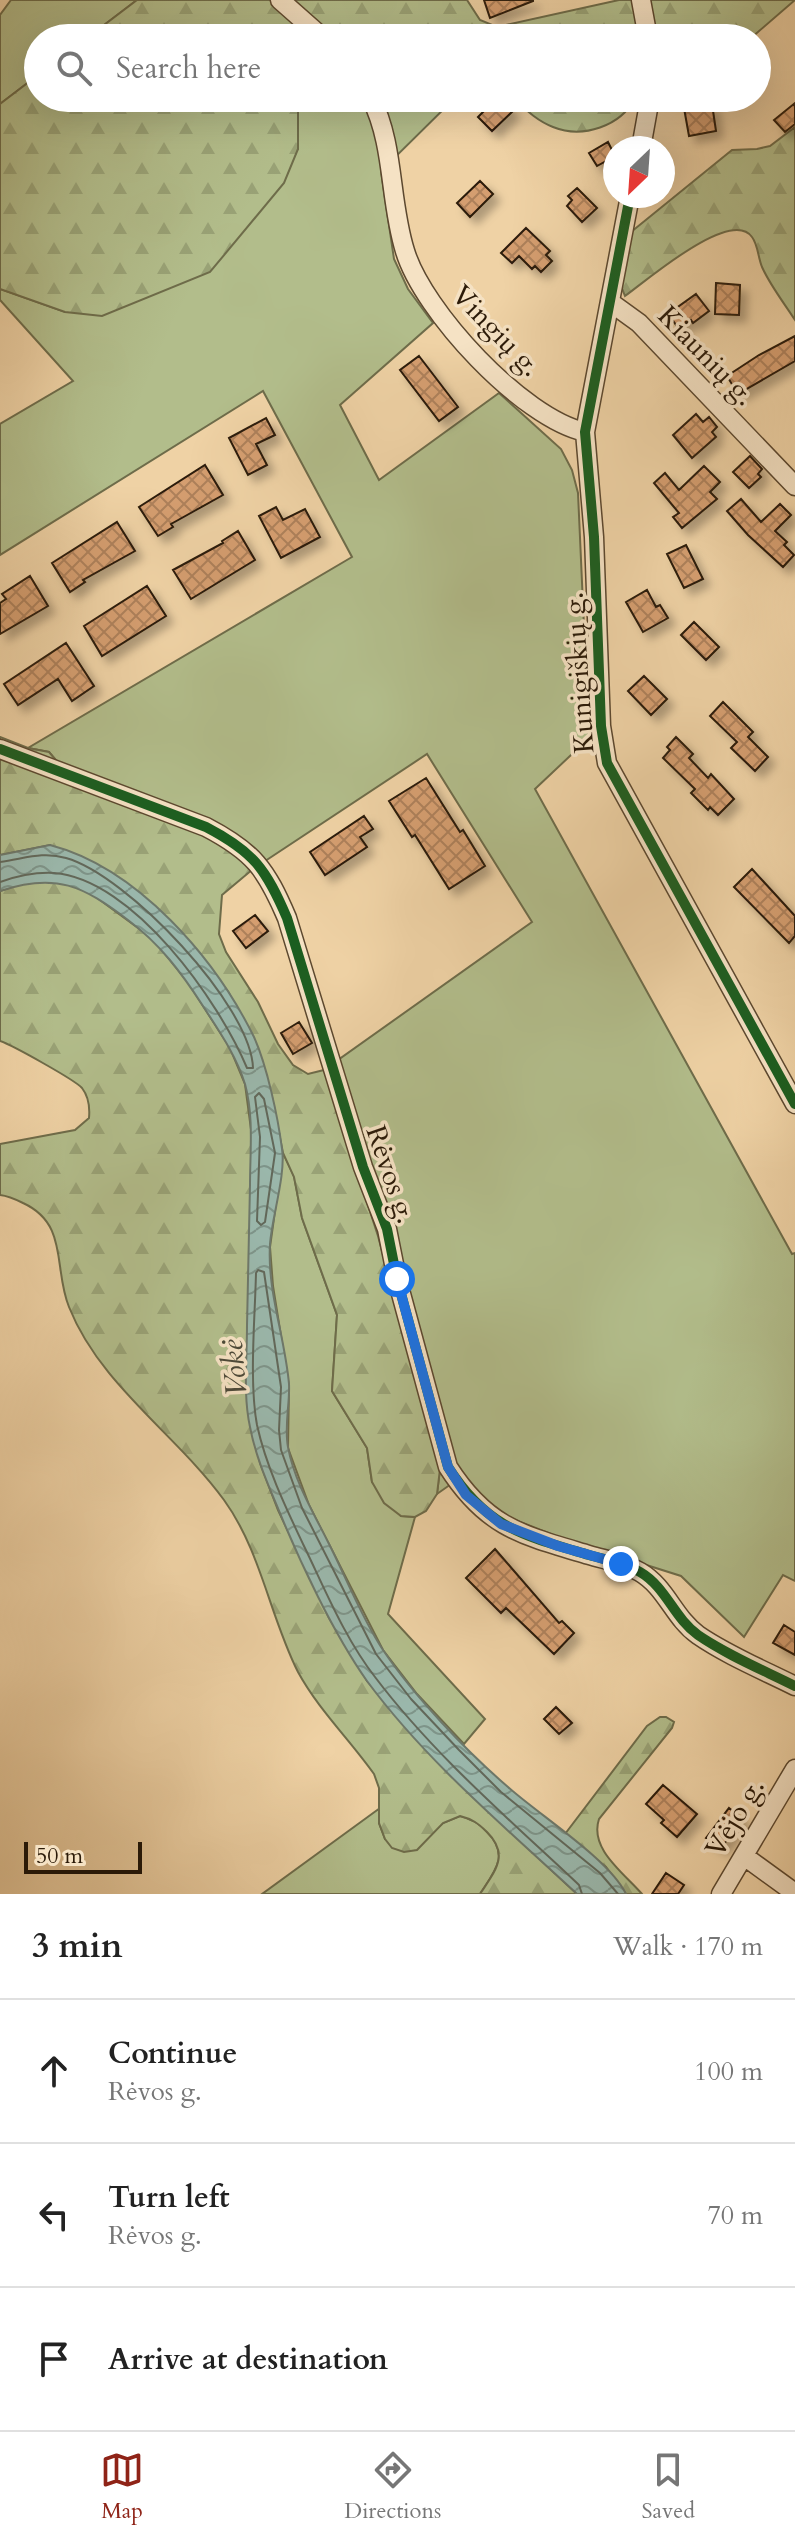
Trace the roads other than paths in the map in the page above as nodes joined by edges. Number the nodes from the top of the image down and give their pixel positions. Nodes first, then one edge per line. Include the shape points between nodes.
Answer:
1 (280, 0) edge
2 (641, 0) edge
3 (307, 24) edge
4 (645, 24) edge
5 (378, 112) edge
6 (647, 112) edge
7 (643, 136) edge
8 (628, 208) edge
9 (610, 302) junction
10 (585, 432) junction
11 (795, 486) edge
12 (0, 749) edge
13 (795, 1104) edge
14 (795, 1686) edge
15 (795, 1769) edge
16 (744, 1856) junction
17 (795, 1893) edge
18 (721, 1894) edge

1 - 3 street
2 - 4 street
5 - 10 street, Vingių g. via 405,254 423,291 445,322 517,394 557,421
6 - 7 street
8 - 9 street, Kunigiškių g.
9 - 10 street, Kunigiškių g.
9 - 11 street, Kiaunių g. via 649,332
10 - 13 street, Kunigiškių g. via 607,763
12 - 14 street, Rėvos g. via 206,827 253,857 270,879 387,1229 448,1467 466,1495 501,1524 638,1571 658,1586 697,1634
15 - 16 street, Vėjo g.
16 - 17 street
16 - 18 street, Vėjo g.

